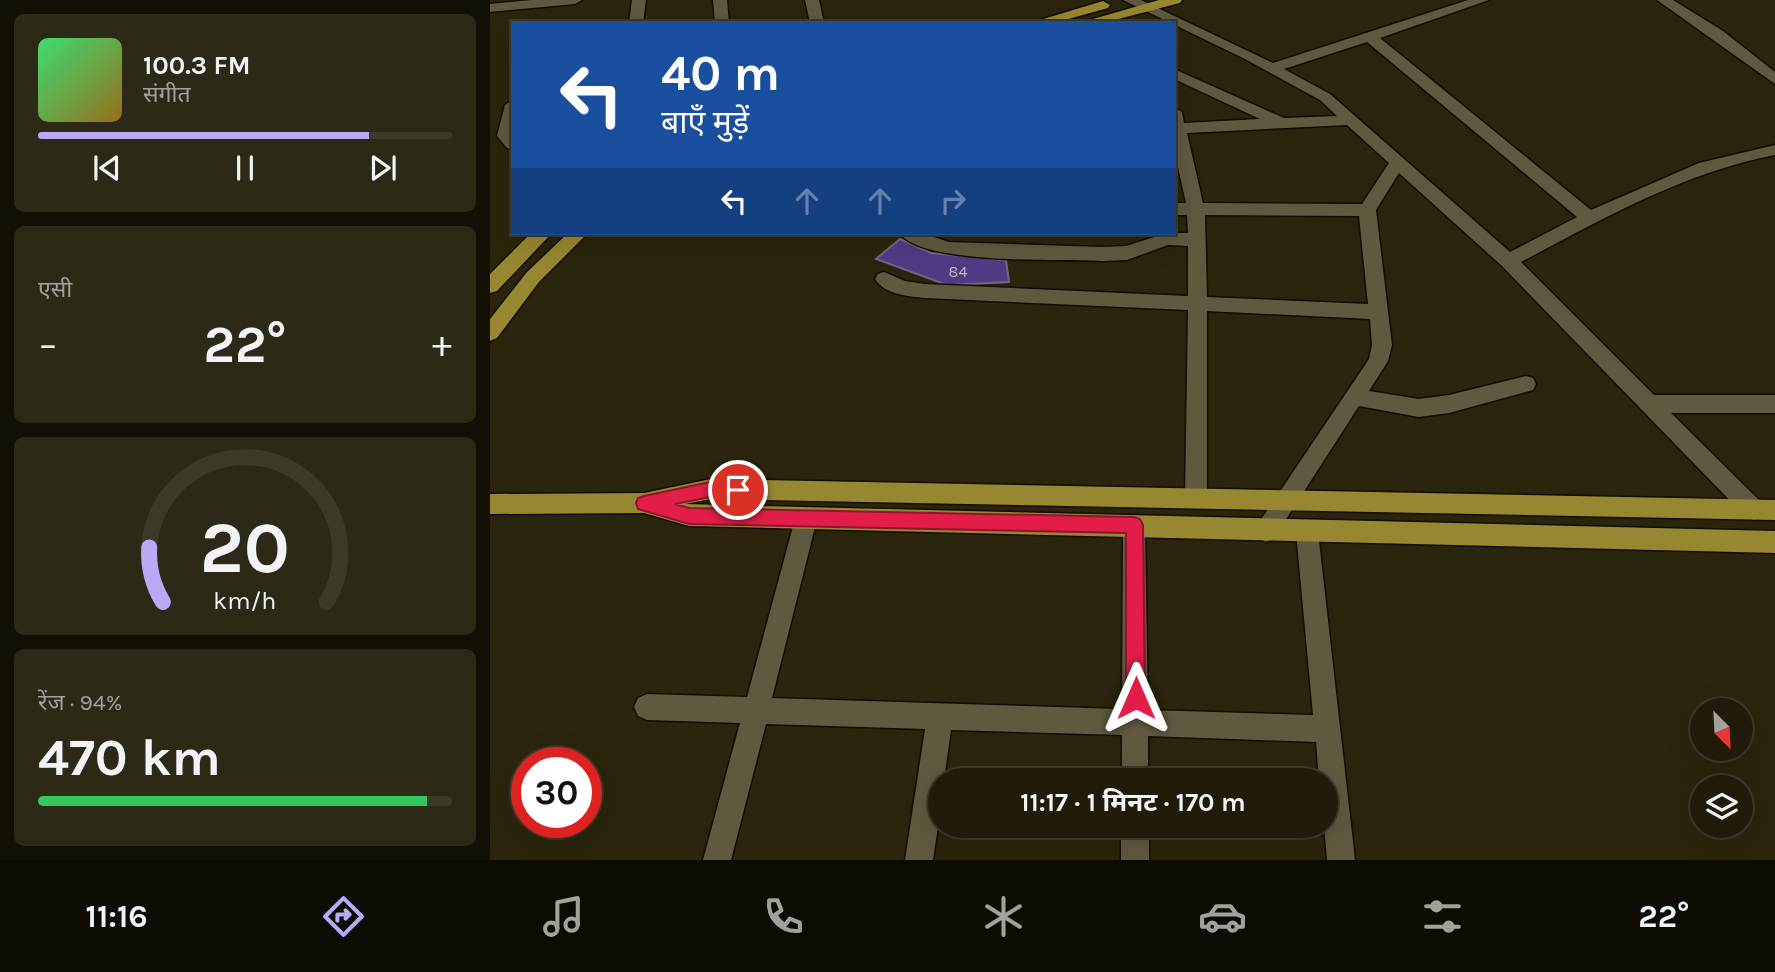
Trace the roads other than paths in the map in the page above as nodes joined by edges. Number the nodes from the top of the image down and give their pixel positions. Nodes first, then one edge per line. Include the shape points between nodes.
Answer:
1 (575, 0) edge
2 (639, 0) edge
3 (720, 0) edge
4 (812, 0) edge
5 (1123, 0) edge
6 (1130, 0) edge
7 (1175, 0) edge
8 (1482, 0) edge
9 (1664, 0) edge
10 (512, 3) edge
11 (537, 4) junction
12 (490, 8) edge
13 (1154, 14) edge
14 (533, 21) edge
15 (636, 21) edge
16 (722, 21) edge
17 (817, 21) edge
18 (1044, 21) edge
19 (1101, 21) edge
20 (1176, 24) edge
21 (1369, 36) junction
22 (1272, 68) junction
23 (1176, 74) edge
24 (1773, 74) edge
25 (511, 112) edge
26 (1176, 120) edge
27 (1351, 120) junction
28 (1280, 123) junction
29 (511, 142) edge
30 (1775, 150) edge
31 (1398, 162) junction
32 (1176, 209) edge
33 (1196, 209) junction
34 (1367, 210) junction
35 (1591, 219) junction
36 (541, 235) edge
37 (577, 235) edge
38 (911, 235) edge
39 (1197, 240) junction
40 (1508, 261) junction
41 (884, 279) dead end
42 (490, 286) edge
43 (1199, 305) junction
44 (1379, 312) junction
45 (490, 333) edge
46 (1526, 384) dead end
47 (1355, 397) junction
48 (1649, 404) junction
49 (1775, 404) edge
50 (1196, 498) junction
51 (1285, 502) junction
52 (644, 503) junction
53 (490, 504) edge
54 (1764, 510) edge
55 (806, 519) junction
56 (1134, 525) junction
57 (1266, 531) junction
58 (1307, 532) junction
59 (1775, 542) edge
60 (647, 707) dead end
61 (757, 710) junction
62 (940, 717) junction
63 (1136, 723) junction
64 (1326, 729) junction
65 (1135, 768) edge
66 (1135, 838) edge
67 (717, 860) edge
68 (919, 860) edge
69 (1135, 860) edge
70 (1341, 860) edge

1 - 11 street
2 - 15 street
3 - 16 street
4 - 17 street
5 - 18 main road
6 - 13 street
7 - 13 main road
8 - 21 street
9 - 24 street
10 - 11 street
10 - 12 street
11 - 14 street
13 - 19 main road
20 - 22 street
21 - 22 street
21 - 35 street
22 - 27 street via 1325,97
23 - 28 street
25 - 29 street via 505,135
26 - 28 street
26 - 33 street
27 - 28 street
27 - 31 street
30 - 35 street via 1693,169
31 - 34 street
31 - 40 street
32 - 33 street
33 - 34 street
33 - 39 street
34 - 44 street
35 - 40 street
36 - 42 main road
37 - 45 main road via 533,277
38 - 39 street via 949,249 1102,254 1127,253 1167,239
39 - 43 street
40 - 48 street
41 - 43 street via 902,288 925,291
43 - 44 street
43 - 50 street
44 - 47 street via 1382,345 1378,361
46 - 47 street via 1419,408
47 - 51 street
48 - 49 street
48 - 54 street
50 - 51 main road
50 - 52 main road via 710,489
51 - 54 main road
51 - 57 street
52 - 53 main road
52 - 55 main road via 689,516
55 - 56 main road
55 - 61 street
56 - 57 main road
56 - 63 street
57 - 58 main road
58 - 59 main road
58 - 64 street
60 - 61 street
61 - 62 street
61 - 67 street
62 - 63 street
62 - 68 street
63 - 64 street
63 - 65 street
64 - 70 street
66 - 69 street

